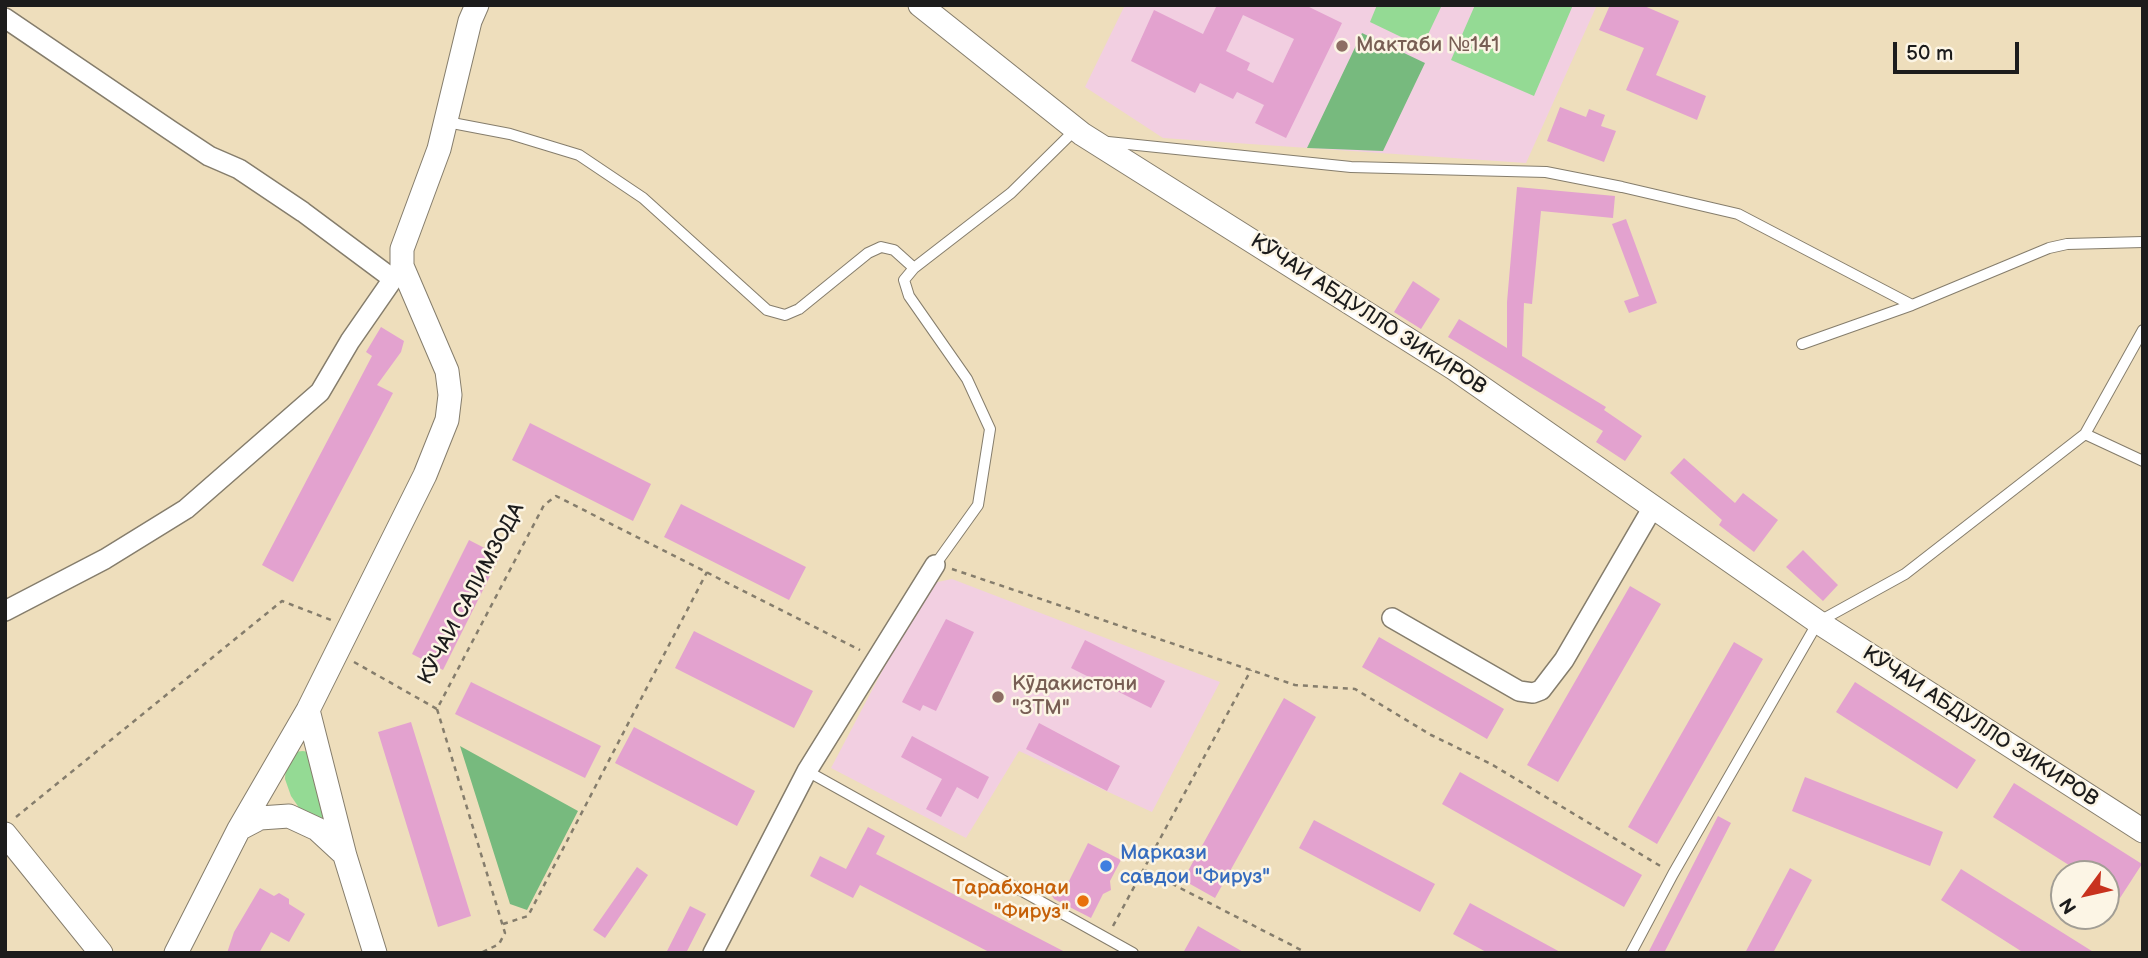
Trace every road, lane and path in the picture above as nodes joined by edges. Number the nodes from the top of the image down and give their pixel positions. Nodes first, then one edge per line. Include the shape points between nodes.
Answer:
1 (477, 5) edge
2 (920, 5) edge
3 (5, 18) edge
4 (446, 122) junction
5 (1085, 135) junction
6 (2143, 242) edge
7 (914, 268) junction
8 (398, 273) junction
9 (1912, 305) junction
10 (2143, 330) edge
11 (1802, 344) dead end
12 (2085, 434) junction
13 (2143, 461) edge
14 (1653, 507) junction
15 (935, 565) junction
16 (708, 572) junction
17 (5, 611) edge
18 (1392, 618) dead end
19 (1818, 622) junction
20 (349, 627) junction
21 (336, 652) junction
22 (876, 658) junction
23 (1252, 669) junction
24 (437, 709) junction
25 (308, 710) junction
26 (286, 748) junction
27 (321, 761) junction
28 (275, 770) junction
29 (807, 771) junction
30 (306, 822) junction
31 (11, 826) edge
32 (239, 830) junction
33 (2143, 831) edge
34 (345, 856) junction
35 (1143, 869) junction
36 (1673, 874) junction
37 (503, 924) junction
38 (1106, 938) junction
39 (101, 953) edge
40 (176, 953) edge
41 (375, 953) edge
42 (481, 953) edge
43 (713, 953) edge
44 (1133, 953) edge
45 (1307, 953) edge
46 (1631, 953) edge

1 - 4 street
2 - 5 street, КӮЧАИ АБДУЛЛО ЗИКИРОВ
3 - 8 street via 209,156 239,169
4 - 7 lane via 510,134 579,155 643,198 767,310 785,315 799,309 881,247 894,250
4 - 8 street via 406,232
5 - 7 lane
5 - 9 lane via 1351,167 1546,172 1610,185 1738,214
5 - 14 street, КӮЧАИ АБДУЛЛО ЗИКИРОВ via 1455,369
6 - 9 lane via 2049,248
7 - 15 lane via 904,280 905,288 967,379 990,429 978,505
8 - 17 street via 320,392 186,509 115,554
8 - 20 street via 447,371 447,419 425,475
9 - 11 lane
10 - 12 lane
12 - 13 lane
12 - 19 lane via 1905,574
14 - 18 street via 1564,660 1541,690 1519,691
14 - 19 street, КӮЧАИ АБДУЛЛО ЗИКИРОВ
15 - 22 street
15 - 23 path
16 - 22 path, КӮЧАИ САЛИМЗОДА
16 - 24 path, КӮЧАИ САЛИМЗОДА via 560,496 551,498
16 - 37 path via 528,916
19 - 33 street, КӮЧАИ АБДУЛЛО ЗИКИРОВ
19 - 36 lane
20 - 21 street
20 - 31 path via 282,601
21 - 24 path, КӮЧАИ САЛИМЗОДА
21 - 25 street
22 - 29 street
23 - 35 path
23 - 36 path via 1295,685 1355,689 1431,735 1491,764
24 - 37 path
25 - 26 street
25 - 27 street
26 - 27 street via 302,746
26 - 28 street
27 - 34 street
28 - 30 street via 281,794
28 - 32 street
29 - 38 lane
29 - 43 street
30 - 32 street via 272,815
30 - 34 street via 329,837
31 - 39 street
32 - 40 street
34 - 41 street
35 - 38 path
35 - 45 path
36 - 46 lane
37 - 42 path via 503,940
38 - 44 lane

